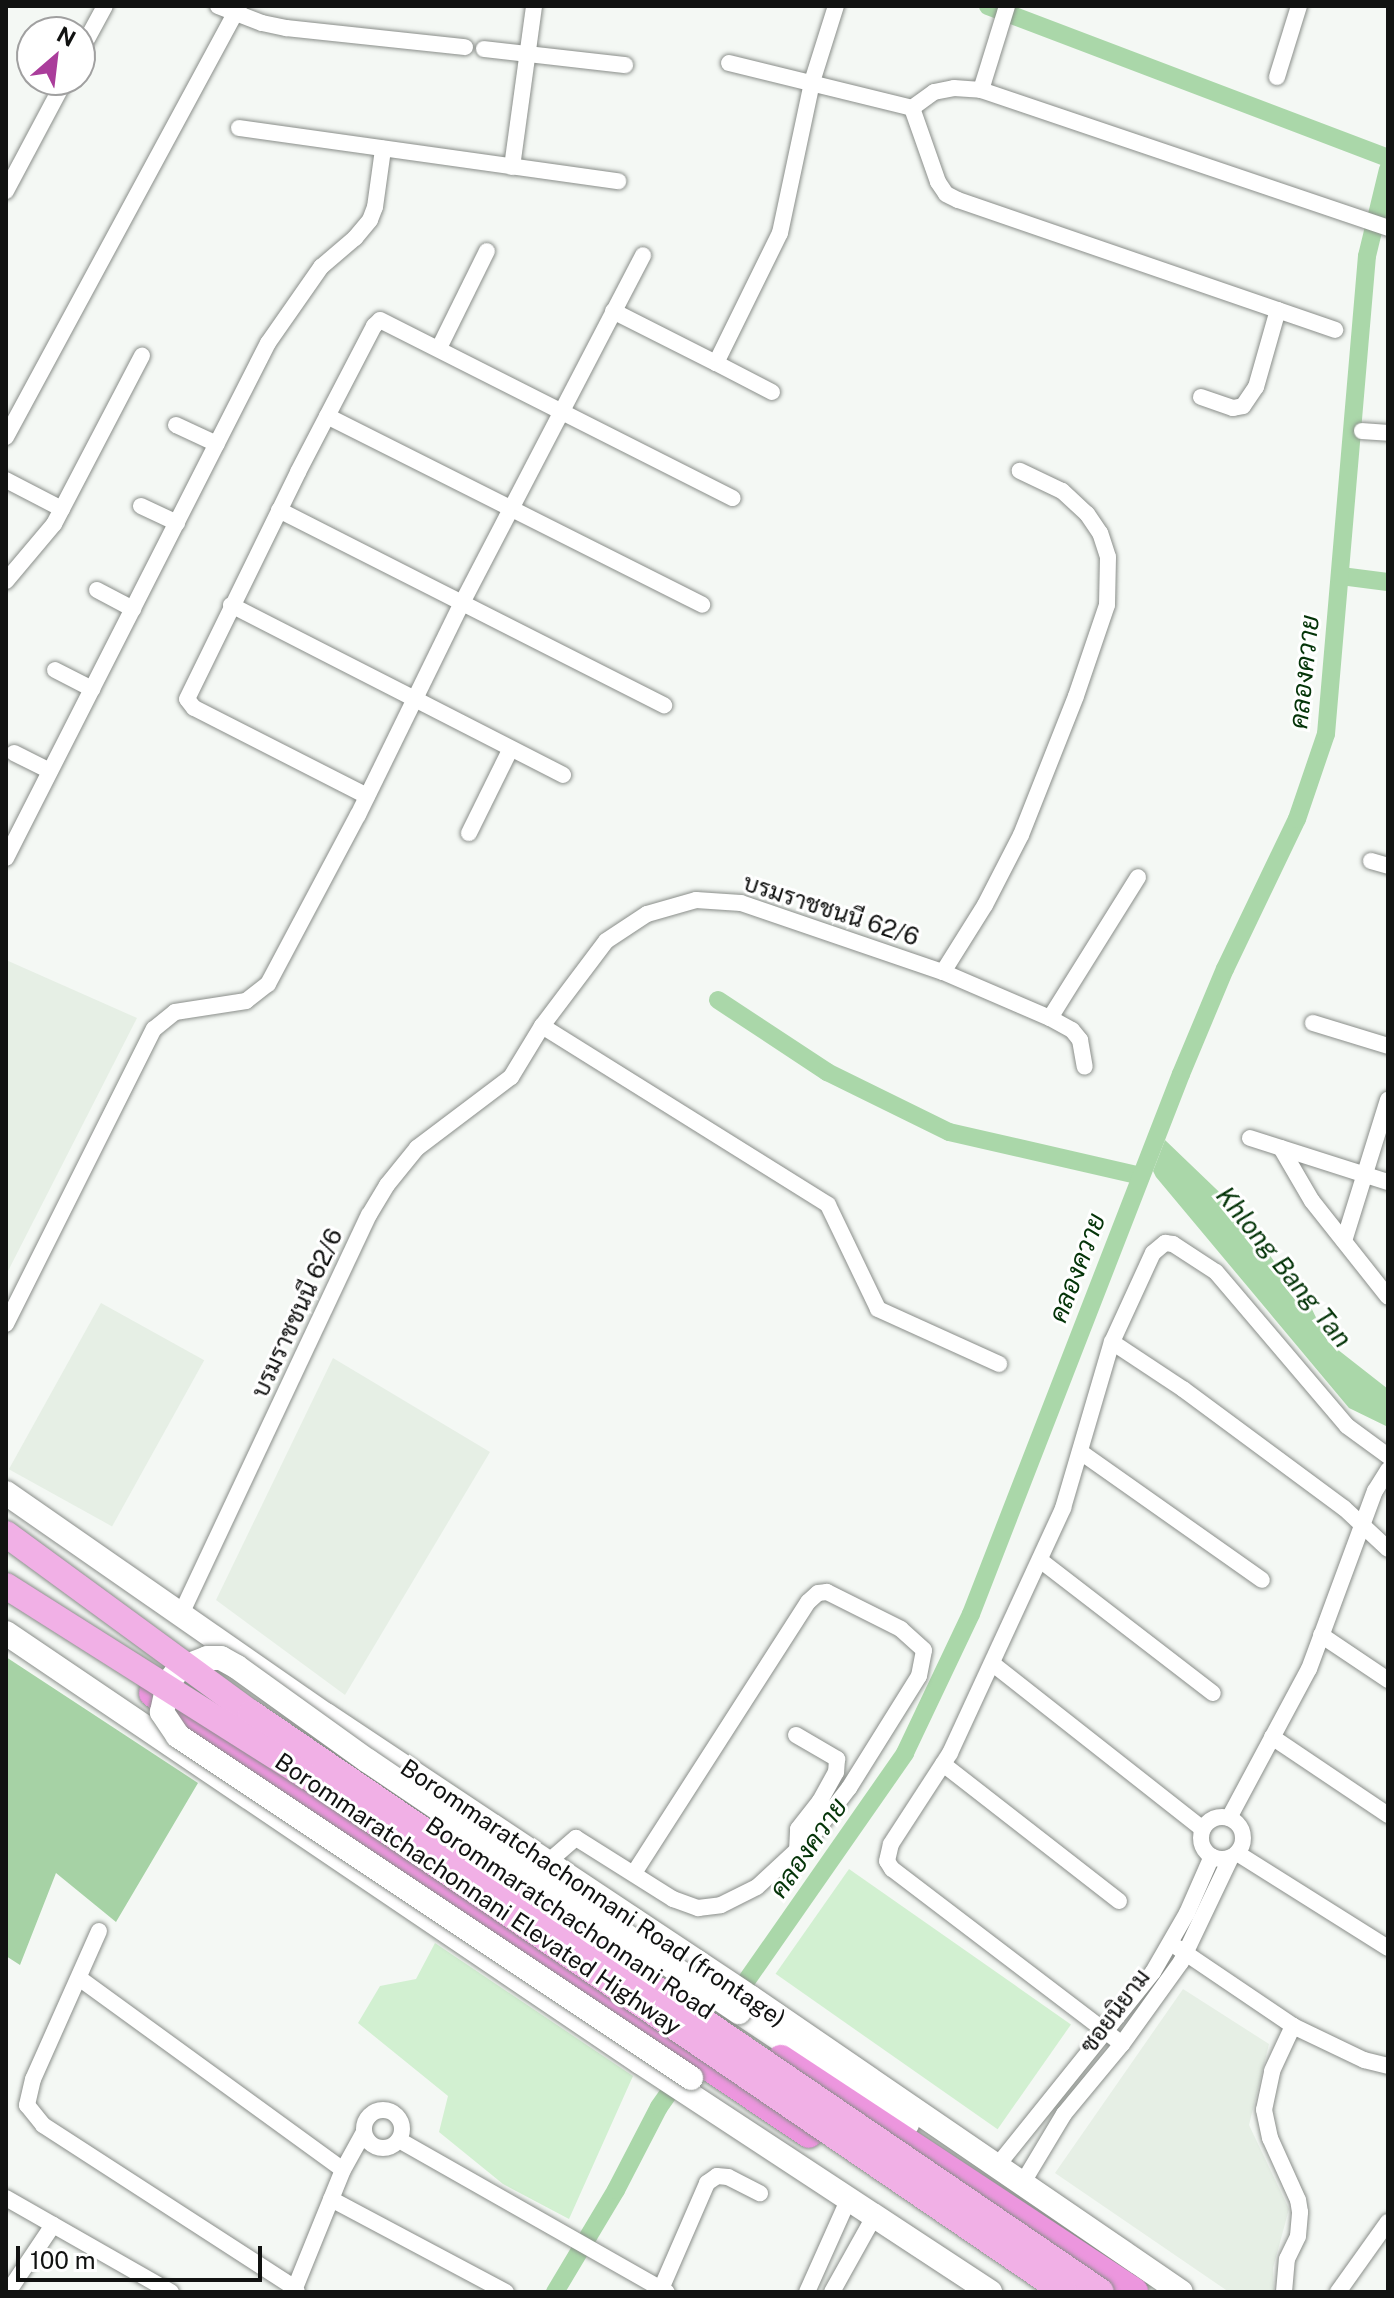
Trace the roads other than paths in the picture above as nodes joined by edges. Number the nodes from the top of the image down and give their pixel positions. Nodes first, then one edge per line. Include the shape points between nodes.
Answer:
1 (218, 6) edge
2 (534, 6) edge
3 (836, 6) edge
4 (1007, 6) edge
5 (1299, 6) edge
6 (237, 10) edge
7 (465, 47) dead end
8 (484, 49) dead end
9 (527, 54) junction
10 (729, 63) dead end
11 (625, 65) dead end
12 (1277, 77) dead end
13 (812, 82) junction
14 (981, 90) junction
15 (56, 96) edge
16 (912, 108) junction
17 (239, 128) dead end
18 (383, 149) junction
19 (512, 167) junction
20 (618, 181) dead end
21 (6, 191) edge
22 (1385, 227) edge
23 (487, 251) dead end
24 (643, 255) dead end
25 (1278, 310) junction
26 (613, 311) junction
27 (1335, 330) dead end
28 (439, 348) junction
29 (142, 356) dead end
30 (716, 363) junction
31 (772, 392) dead end
32 (1201, 397) dead end
33 (561, 411) junction
34 (327, 416) junction
35 (176, 425) dead end
36 (1362, 431) dead end
37 (1388, 433) edge
38 (6, 437) edge
39 (217, 444) junction
40 (1020, 471) dead end
41 (6, 480) edge
42 (733, 498) dead end
43 (141, 506) dead end
44 (512, 507) junction
45 (62, 509) junction
46 (279, 510) junction
47 (177, 523) junction
48 (6, 581) edge
49 (97, 590) dead end
50 (462, 603) junction
51 (231, 605) junction
52 (702, 605) dead end
53 (133, 609) junction
54 (55, 670) dead end
55 (92, 689) junction
56 (414, 700) junction
57 (664, 705) dead end
58 (510, 750) junction
59 (14, 753) dead end
60 (50, 771) junction
61 (563, 775) dead end
62 (367, 796) junction
63 (469, 833) dead end
64 (7, 852) edge
65 (1371, 861) dead end
66 (1388, 866) edge
67 (1138, 877) dead end
68 (943, 972) junction
69 (1050, 1018) junction
70 (1313, 1023) dead end
71 (542, 1026) junction
72 (1388, 1046) edge
73 (1085, 1067) dead end
74 (1388, 1100) edge
75 (1250, 1138) dead end
76 (1281, 1148) junction
77 (1364, 1174) junction
78 (1388, 1182) edge
79 (1344, 1241) junction
80 (1388, 1297) edge
81 (6, 1324) edge
82 (1112, 1342) junction
83 (999, 1364) dead end
84 (1082, 1453) junction
85 (1388, 1456) edge
86 (1388, 1470) edge
87 (6, 1493) edge
88 (1362, 1527) junction
89 (6, 1534) edge
90 (6, 1545) edge
91 (1388, 1549) edge
92 (1040, 1560) junction
93 (1262, 1580) dead end
94 (6, 1586) edge
95 (6, 1594) edge
96 (181, 1614) junction
97 (6, 1633) edge
98 (1321, 1635) junction
99 (993, 1664) junction
100 (1388, 1680) edge
101 (1213, 1693) dead end
102 (796, 1735) dead end
103 (1272, 1737) junction
104 (943, 1764) junction
105 (824, 1808) junction
106 (1388, 1815) edge
107 (1229, 1818) junction
108 (1203, 1829) junction
109 (1234, 1855) junction
110 (1212, 1856) junction
111 (548, 1862) junction
112 (634, 1873) junction
113 (1119, 1901) dead end
114 (99, 1931) dead end
115 (1170, 1944) junction
116 (1388, 1948) edge
117 (1186, 1952) junction
118 (79, 1978) junction
119 (740, 2011) junction
120 (1293, 2026) junction
121 (1108, 2033) junction
122 (1122, 2044) junction
123 (1388, 2066) edge
124 (692, 2076) junction
125 (364, 2132) junction
126 (399, 2140) junction
127 (997, 2166) junction
128 (343, 2170) junction
129 (1022, 2184) junction
130 (760, 2193) dead end
131 (6, 2198) edge
132 (849, 2198) junction
133 (331, 2199) junction
134 (875, 2215) junction
135 (1388, 2222) edge
136 (53, 2225) junction
137 (911, 2239) junction
138 (1143, 2282) edge
139 (296, 2290) edge
140 (664, 2290) edge
141 (8, 2292) edge
142 (171, 2292) edge
143 (506, 2292) edge
144 (807, 2292) edge
145 (832, 2292) edge
146 (990, 2292) edge
147 (1043, 2292) edge
148 (1064, 2292) edge
149 (1101, 2292) edge
150 (1181, 2292) edge
151 (1284, 2292) edge
152 (1338, 2292) edge

1 - 6 street
2 - 9 street
3 - 13 street
4 - 14 street
5 - 12 street
6 - 7 street via 286,28
6 - 38 street
8 - 9 street
9 - 11 street
9 - 19 street
10 - 13 street
13 - 16 street
13 - 30 street via 780,233
14 - 16 street via 934,92
14 - 22 street
15 - 21 street
16 - 25 street via 946,194
17 - 18 street
18 - 19 street
18 - 39 street via 370,220 321,267 268,343
19 - 20 street
23 - 28 street
24 - 26 street
25 - 27 street
25 - 32 street via 1256,387 1243,406 1233,408
26 - 30 street
26 - 33 street
28 - 33 street
28 - 34 street via 380,320
29 - 45 street
30 - 31 street
33 - 42 street
33 - 44 street
34 - 44 street
34 - 46 street
35 - 39 street
36 - 37 street
39 - 47 street
40 - 68 street, บรมราชชนนี 62/6 via 1062,491 1100,533 1108,557 1107,605 1021,835
41 - 45 street
43 - 47 street
44 - 50 street
44 - 52 street
45 - 48 street
46 - 50 street
46 - 51 street
47 - 53 street
49 - 53 street
50 - 56 street
50 - 57 street
51 - 56 street
51 - 62 street via 187,699 194,708
53 - 55 street
54 - 55 street
55 - 60 street
56 - 58 street
56 - 62 street
58 - 61 street
58 - 63 street
59 - 60 street
60 - 64 street
62 - 81 street via 268,984 246,1001 175,1012 154,1029
65 - 66 street
67 - 69 street
68 - 69 street
68 - 71 street, บรมราชชนนี 62/6 via 741,903 696,900 647,914 606,941
69 - 73 street via 1080,1040
70 - 72 street
71 - 83 street via 828,1205 878,1309
71 - 96 street, บรมราชชนนี 62/6 via 511,1077 417,1148 369,1215
74 - 77 street
75 - 76 street
76 - 77 street
76 - 79 street via 1295,1177
77 - 78 street
77 - 79 street
79 - 80 street
82 - 84 street
82 - 85 street via 1153,1253 1165,1243 1180,1247 1216,1272 1347,1426
82 - 88 street via 1295,1471
84 - 92 street
84 - 93 street
86 - 88 street
87 - 96 main road, Borommaratchachonnani Road (frontage)
88 - 91 street
88 - 98 street
89 - 149 main road, Borommaratchachonnani Elevated Highway, bridge via 251,1713
90 - 119 highway, Borommaratchachonnani Road via 687,1996
92 - 99 street
92 - 101 street
94 - 148 main road, Borommaratchachonnani Elevated Highway, bridge via 307,1776
95 - 124 highway, Borommaratchachonnani Road via 660,2033
96 - 111 main road, Borommaratchachonnani Road (frontage)
97 - 124 main road via 640,2062
98 - 100 street
98 - 103 street
99 - 104 street
99 - 108 street
102 - 105 street via 837,1759
103 - 106 street
103 - 107 street
104 - 113 street
104 - 121 street via 891,1844 887,1861
105 - 112 street via 797,1851 757,1887 721,1905 698,1908 673,1899
105 - 112 street via 889,1728 923,1667 924,1650 901,1629 827,1592 808,1602
107 - 108 street via 1211,1820
107 - 109 street via 1243,1833
108 - 110 street via 1201,1841
109 - 110 street
109 - 116 street
109 - 117 street, ซอยนิยาม
110 - 115 street, ซอยนิยาม
111 - 112 street via 576,1838
111 - 119 main road, Borommaratchachonnani Road (frontage) via 707,1968
114 - 118 street
115 - 117 street
115 - 121 street, ซอยนิยาม
117 - 120 street
117 - 122 street, ซอยนิยาม
118 - 128 street
118 - 139 street via 33,2079 27,2105 43,2125
119 - 124 main road, bridge via 237,1667 221,1658 207,1658 179,1669 168,1683 162,1712 178,1736
119 - 127 main road, Borommaratchachonnani Road (frontage)
119 - 138 highway, Borommaratchachonnani Road
120 - 123 street
120 - 151 street via 1272,2071 1264,2110 1300,2212
121 - 122 street
121 - 127 street, ซอยนิยาม
122 - 129 street, ซอยนิยาม via 1064,2114
124 - 132 main road
124 - 137 main road
124 - 147 highway, Borommaratchachonnani Road
125 - 126 street via 376,2147
125 - 126 street via 369,2115 387,2110 402,2122
125 - 128 street
126 - 140 street
127 - 129 main road, Borommaratchachonnani Road (frontage)
128 - 133 street
129 - 138 main road, Borommaratchachonnani Road (frontage)
130 - 140 street via 728,2177 707,2183
131 - 136 street
132 - 134 main road
132 - 144 street
133 - 139 street
133 - 143 street
134 - 137 main road
134 - 145 street
135 - 152 street
136 - 141 street
136 - 142 street
137 - 146 main road
138 - 150 main road, Borommaratchachonnani Road (frontage)

